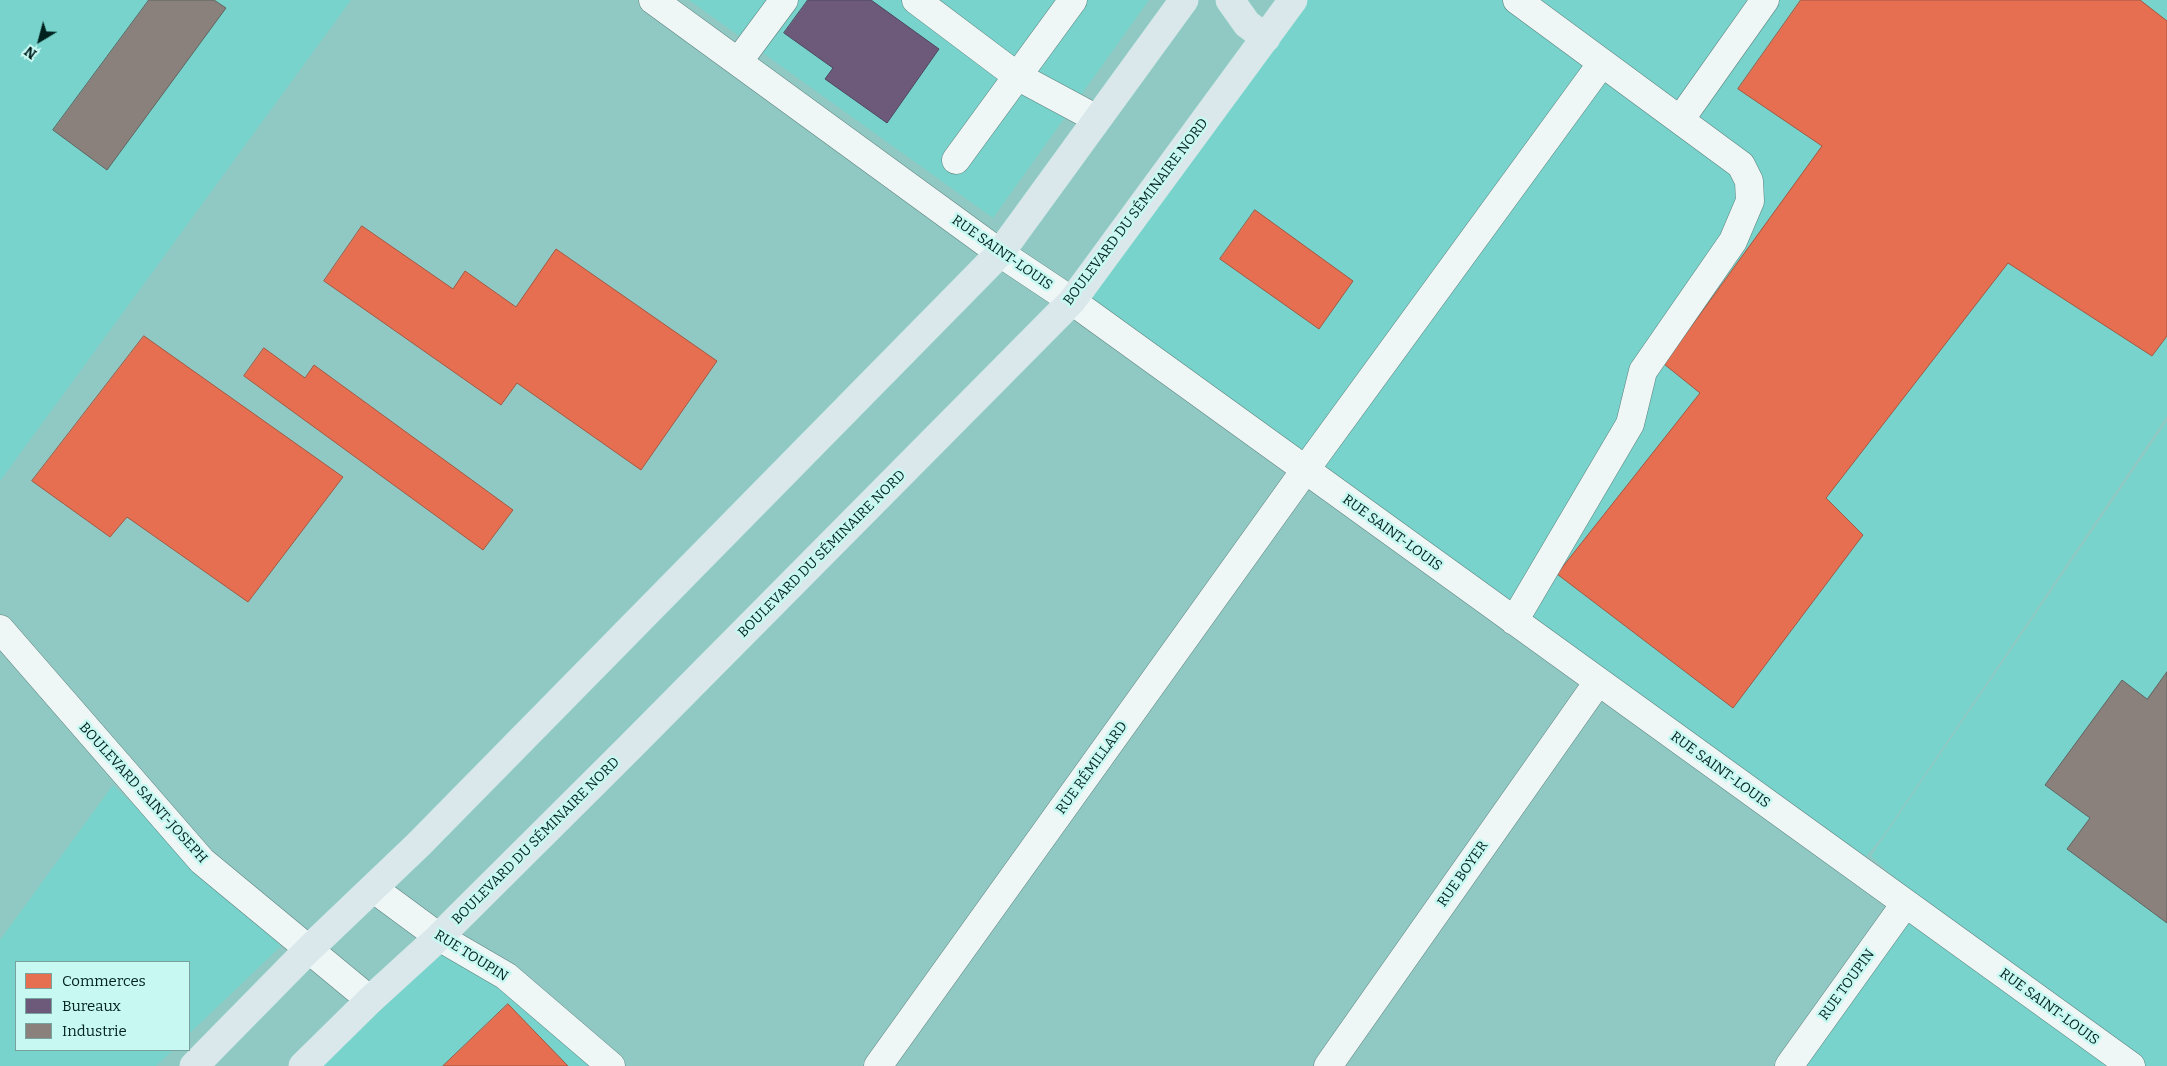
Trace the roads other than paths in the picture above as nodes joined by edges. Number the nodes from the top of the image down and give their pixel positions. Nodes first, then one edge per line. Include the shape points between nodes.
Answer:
1 (653, 0) edge
2 (784, 0) edge
3 (916, 0) edge
4 (1073, 0) edge
5 (1184, 0) edge
6 (1230, 0) edge
7 (1293, 0) edge
8 (1518, 0) edge
9 (1765, 0) edge
10 (1266, 38) junction
11 (738, 62) junction
12 (1602, 63) junction
13 (1017, 76) junction
14 (1097, 119) junction
15 (1680, 120) junction
16 (956, 160) dead end
17 (1000, 253) junction
18 (1072, 302) junction
19 (1305, 470) junction
20 (1514, 621) junction
21 (0, 629) edge
22 (1598, 682) junction
23 (374, 889) junction
24 (1905, 904) junction
25 (439, 937) junction
26 (308, 950) junction
27 (370, 1000) junction
28 (194, 1066) edge
29 (304, 1066) edge
30 (611, 1066) edge
31 (878, 1066) edge
32 (1328, 1066) edge
33 (1790, 1066) edge
34 (2131, 1066) edge

1 - 11 street, RUE SAINT-LOUIS
2 - 11 street
3 - 13 street
4 - 13 street
5 - 14 main road
6 - 10 main road via 1247,24
7 - 10 main road, BOULEVARD DU SÉMINAIRE NORD
8 - 12 street
9 - 15 street
10 - 18 main road, BOULEVARD DU SÉMINAIRE NORD
11 - 17 street, RUE SAINT-LOUIS
12 - 15 street
12 - 19 street, RUE RÉMILLARD
13 - 14 street
13 - 16 street
14 - 17 main road
15 - 20 street via 1741,165 1748,181 1750,201 1733,240 1643,371 1630,424
17 - 18 street, RUE SAINT-LOUIS
17 - 23 main road
18 - 19 street, RUE SAINT-LOUIS
18 - 25 main road, BOULEVARD DU SÉMINAIRE NORD
19 - 20 street, RUE SAINT-LOUIS
19 - 31 street, RUE RÉMILLARD
20 - 22 street, RUE SAINT-LOUIS
21 - 26 street, BOULEVARD SAINT-JOSEPH via 202,861
22 - 24 street, RUE SAINT-LOUIS
22 - 32 street, RUE BOYER
23 - 25 street, RUE TOUPIN
23 - 26 main road
24 - 33 street, RUE TOUPIN
24 - 34 street, RUE SAINT-LOUIS
25 - 27 main road, BOULEVARD DU SÉMINAIRE NORD
25 - 30 street, RUE TOUPIN via 506,976
26 - 27 street, BOULEVARD SAINT-JOSEPH
26 - 28 main road
27 - 29 main road, BOULEVARD DU SÉMINAIRE NORD

